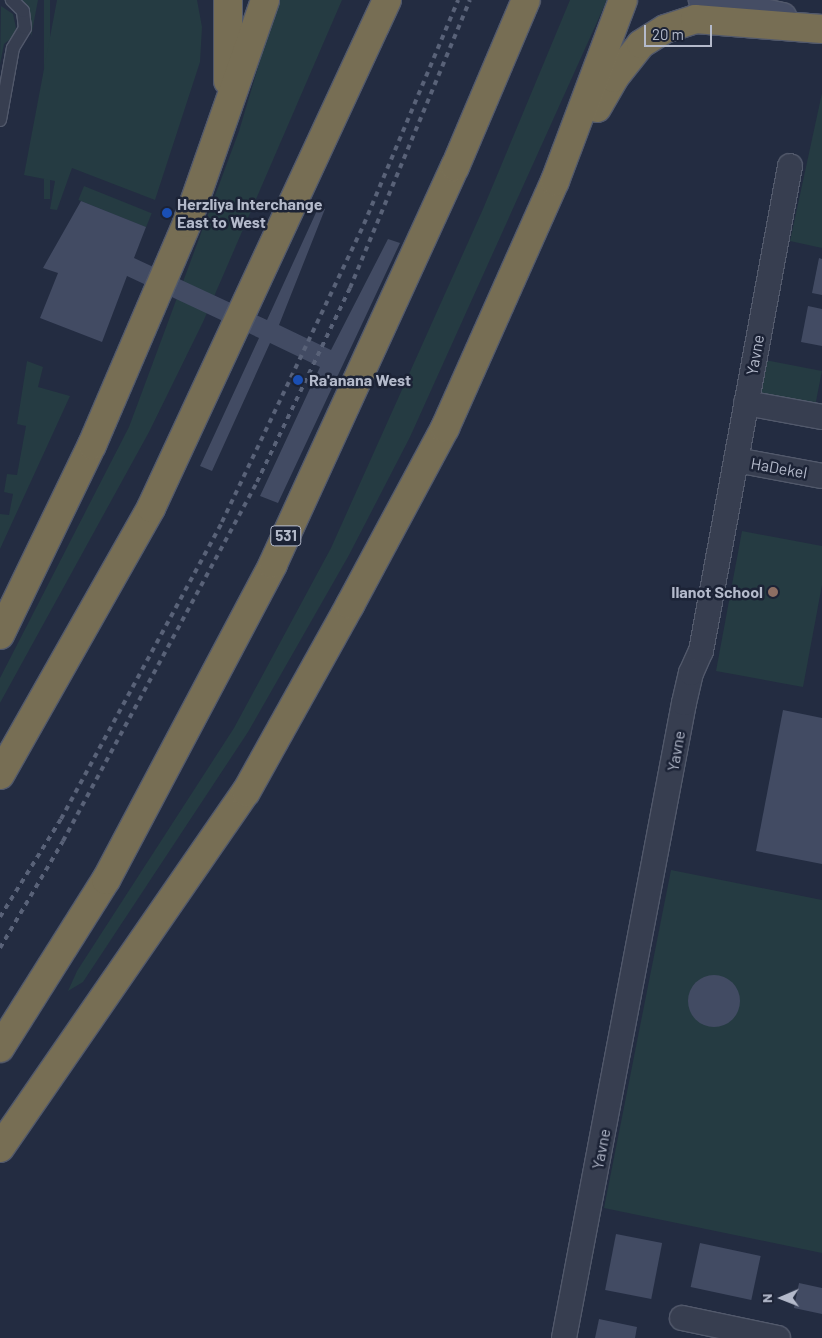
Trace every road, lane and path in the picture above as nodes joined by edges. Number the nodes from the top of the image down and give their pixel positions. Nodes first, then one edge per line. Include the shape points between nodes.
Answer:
1 (12, 0) edge
2 (228, 0) edge
3 (265, 0) edge
4 (386, 0) edge
5 (526, 0) edge
6 (623, 0) edge
7 (703, 0) edge
8 (822, 27) edge
9 (227, 114) junction
10 (0, 120) edge
11 (790, 166) dead end
12 (555, 181) junction
13 (746, 403) junction
14 (822, 417) edge
15 (736, 460) junction
16 (822, 476) edge
17 (0, 636) edge
18 (0, 775) edge
19 (0, 1048) edge
20 (0, 1148) edge
21 (682, 1318) dead end
22 (564, 1338) edge
23 (778, 1338) edge

1 - 10 lane via 22,11 25,28 13,48
2 - 9 highway
3 - 9 highway
4 - 18 highway via 151,508
5 - 19 highway, 531 via 447,185 273,564 106,880
6 - 12 highway
7 - 8 main road
8 - 12 highway via 695,20 665,29 641,44 614,78
9 - 17 highway via 187,223 92,445
11 - 13 street, Yavne
12 - 20 highway via 445,428 246,792
13 - 14 street
13 - 15 street, Yavne
15 - 16 street, HaDekel
15 - 22 street, Yavne via 701,651 691,672 684,704
21 - 23 street

